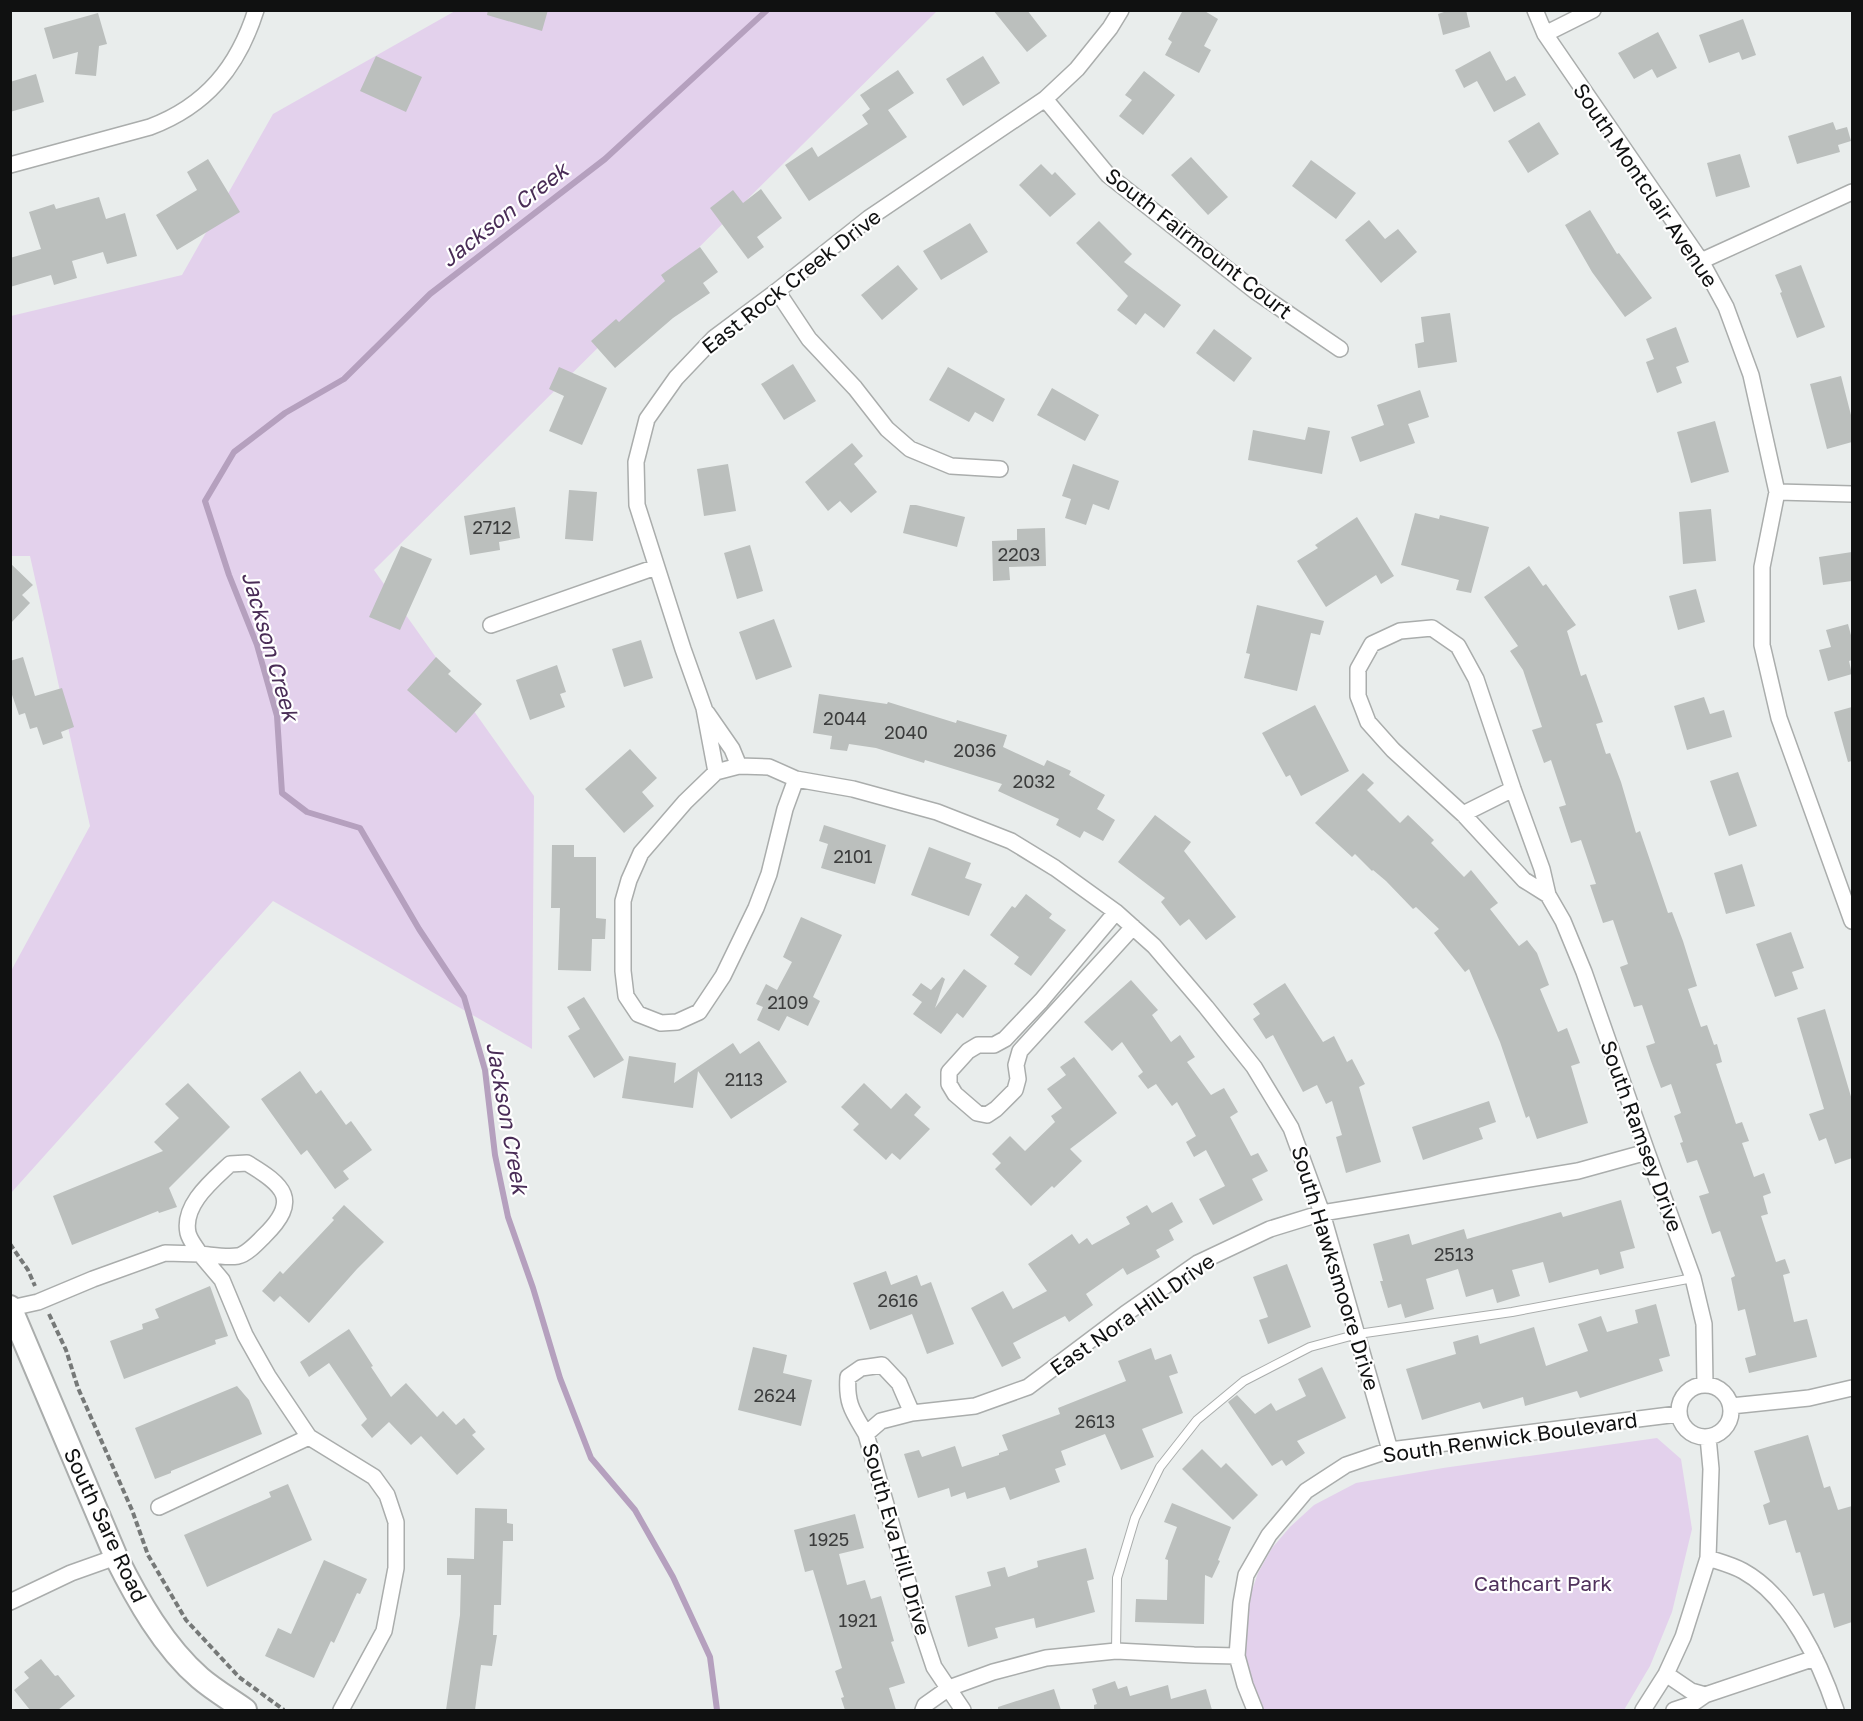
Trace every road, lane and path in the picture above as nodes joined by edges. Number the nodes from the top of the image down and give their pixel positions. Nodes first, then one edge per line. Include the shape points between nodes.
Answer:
1 (256, 10) edge
2 (1121, 10) edge
3 (1535, 10) edge
4 (1593, 10) edge
5 (1545, 34) junction
6 (1045, 99) junction
7 (10, 165) edge
8 (1852, 192) edge
9 (1701, 261) junction
10 (777, 291) junction
11 (1340, 349) dead end
12 (1000, 469) dead end
13 (1777, 492) junction
14 (1852, 494) edge
15 (656, 567) junction
16 (491, 625) dead end
17 (704, 708) junction
18 (740, 766) junction
19 (716, 772) junction
20 (796, 779) junction
21 (1513, 789) junction
22 (1463, 814) junction
23 (1548, 895) junction
24 (1116, 912) junction
25 (1852, 921) edge
26 (1133, 927) junction
27 (1041, 1001) junction
28 (1054, 1012) junction
29 (994, 1045) junction
30 (1016, 1065) junction
31 (1647, 1152) junction
32 (1322, 1213) junction
33 (10, 1244) edge
34 (200, 1254) junction
35 (1693, 1278) junction
36 (42, 1300) junction
37 (11, 1308) edge
38 (1358, 1334) junction
39 (1705, 1384) junction
40 (1852, 1388) edge
41 (1731, 1406) junction
42 (912, 1413) junction
43 (1678, 1414) junction
44 (867, 1434) junction
45 (309, 1437) junction
46 (1708, 1437) junction
47 (1390, 1449) junction
48 (159, 1507) dead end
49 (116, 1557) junction
50 (1708, 1558) junction
51 (10, 1602) edge
52 (1116, 1651) junction
53 (1237, 1656) junction
54 (1815, 1658) junction
55 (1666, 1674) junction
56 (949, 1688) junction
57 (1705, 1695) junction
58 (245, 1710) edge
59 (284, 1710) edge
60 (341, 1710) edge
61 (922, 1710) edge
62 (963, 1710) edge
63 (1255, 1710) edge
64 (1643, 1710) edge
65 (1674, 1710) edge
66 (1836, 1710) edge

1 - 7 street via 243,47 220,79 189,109 150,127
2 - 6 street, East Rock Creek Drive via 1077,69
3 - 5 street, South Montclair Avenue
4 - 5 street
5 - 9 street, South Montclair Avenue
6 - 10 street, East Rock Creek Drive via 869,218
6 - 11 street, South Fairmount Court via 1108,175 1255,291
8 - 9 street
9 - 13 street, South Montclair Avenue via 1726,307 1751,375
10 - 12 street via 809,339 887,429 910,448 951,466
10 - 15 street, East Rock Creek Drive via 714,338 676,378 647,418 636,462 637,506
13 - 14 street
13 - 25 street, South Montclair Avenue via 1762,567 1762,645 1779,718
15 - 16 street
15 - 17 street, East Rock Creek Drive
17 - 18 street, East Rock Creek Drive
17 - 19 street, East Rock Creek Drive
18 - 19 street, South Hawksmoore Drive
18 - 20 street, South Hawksmoore Drive via 769,767
19 - 20 street via 641,853 623,902 622,971 626,996 638,1014 661,1023 677,1022 699,1012 723,976 756,908
20 - 24 street, South Hawksmoore Drive via 853,789 937,812 1011,841
21 - 22 street
21 - 22 street, South Ramsey Drive via 1476,679 1458,646 1432,628 1400,631 1372,644 1358,669 1358,696 1368,722
21 - 23 street, South Ramsey Drive
22 - 23 street, South Ramsey Drive via 1524,880
23 - 31 street, South Ramsey Drive via 1584,972
24 - 26 street, South Hawksmoore Drive
24 - 27 street
26 - 28 street
26 - 32 street, South Hawksmoore Drive via 1154,946 1254,1067 1292,1128
27 - 28 street
27 - 29 street via 1005,1039
28 - 30 street via 1020,1051
29 - 30 street
29 - 30 street via 978,1045 949,1072 949,1084 955,1094 977,1113 987,1115 1015,1090
31 - 32 street, East Nora Hill Drive via 1578,1171
31 - 35 street, South Ramsey Drive
32 - 38 street, South Hawksmoore Drive
32 - 42 street, East Nora Hill Drive via 1270,1229 1198,1263 1028,1387 975,1406
33 - 36 path
34 - 34 street via 189,1236 187,1223 204,1189 230,1164 247,1163 273,1180 284,1193 285,1208 275,1226 240,1256
34 - 36 street via 165,1253
34 - 45 street via 222,1280 245,1335
35 - 38 lane via 1512,1312
35 - 39 street, South Ramsey Drive via 1704,1324
36 - 37 street
36 - 59 path via 148,1555 186,1620 239,1677
37 - 49 main road, South Sare Road
38 - 47 street, South Hawksmoore Drive
38 - 52 lane via 1310,1347 1244,1382 1197,1420 1160,1467 1135,1518 1117,1578
39 - 41 street via 1722,1391
39 - 43 street via 1688,1390
40 - 41 street via 1809,1398
41 - 46 street via 1724,1430
42 - 44 street, South Eva Hill Drive via 881,1421
42 - 44 street via 899,1383 882,1365 861,1368 848,1377 847,1395
43 - 46 street via 1685,1429
43 - 47 street, South Renwick Boulevard
44 - 56 street, South Eva Hill Drive via 921,1628 934,1667
45 - 48 street
45 - 60 street via 374,1476 387,1496 396,1522 396,1568 384,1631
46 - 50 street
47 - 53 street, South Renwick Boulevard via 1346,1465 1306,1491 1269,1535 1246,1575
49 - 51 street via 70,1573
49 - 58 main road, South Sare Road via 131,1587 171,1646 200,1678
50 - 54 street via 1744,1571 1758,1582 1789,1616
50 - 55 street via 1683,1637
52 - 53 street
52 - 56 street via 1046,1658
53 - 63 street, South Renwick Boulevard
54 - 57 street
54 - 66 street
55 - 57 street via 1691,1692
55 - 64 street
56 - 61 street
56 - 62 street, South Eva Hill Drive
57 - 65 street

